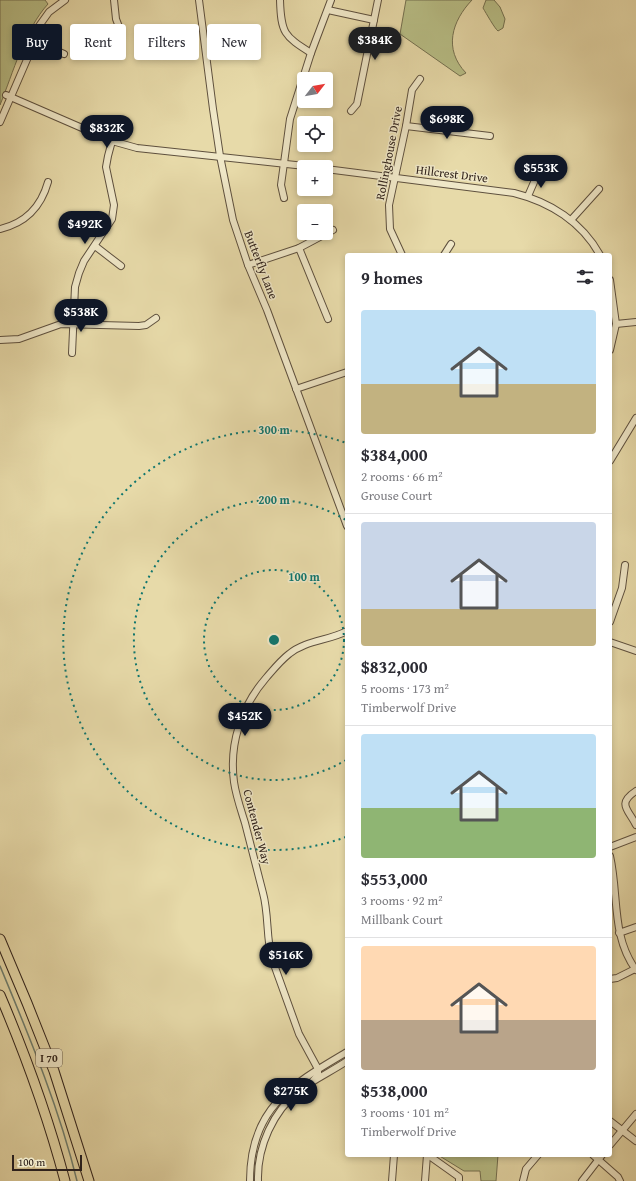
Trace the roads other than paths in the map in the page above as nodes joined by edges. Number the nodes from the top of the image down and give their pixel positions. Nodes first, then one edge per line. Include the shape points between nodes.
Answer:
1 (64, 0) edge
2 (114, 0) edge
3 (199, 0) edge
4 (280, 0) edge
5 (331, 0) edge
6 (378, 0) edge
7 (328, 10) junction
8 (374, 20) junction
9 (40, 24) edge
10 (118, 24) edge
11 (311, 53) junction
12 (23, 60) edge
13 (420, 79) dead end
14 (8, 96) junction
15 (351, 111) dead end
16 (0, 122) edge
17 (406, 126) junction
18 (490, 136) dead end
19 (112, 141) junction
20 (220, 156) junction
21 (284, 163) junction
22 (297, 165) edge
23 (333, 170) edge
24 (538, 173) dead end
25 (394, 178) junction
26 (48, 182) dead end
27 (599, 189) dead end
28 (528, 196) junction
29 (284, 198) dead end
30 (571, 220) junction
31 (0, 229) edge
32 (314, 240) edge
33 (451, 244) dead end
34 (95, 246) junction
35 (299, 248) junction
36 (400, 253) edge
37 (445, 253) edge
38 (599, 253) edge
39 (248, 265) junction
40 (120, 266) dead end
41 (612, 295) edge
42 (156, 318) dead end
43 (328, 319) dead end
44 (636, 322) edge
45 (74, 323) junction
46 (616, 324) junction
47 (0, 340) edge
48 (612, 341) edge
49 (72, 353) dead end
50 (345, 373) edge
51 (296, 389) junction
52 (636, 418) edge
53 (612, 452) edge
54 (344, 511) edge
55 (625, 565) dead end
56 (612, 616) edge
57 (345, 634) edge
58 (612, 643) edge
59 (636, 651) edge
60 (636, 791) edge
61 (636, 825) edge
62 (636, 837) edge
63 (612, 846) edge
64 (612, 873) edge
65 (636, 927) edge
66 (619, 933) junction
67 (0, 939) edge
68 (636, 970) edge
69 (612, 979) edge
70 (0, 995) edge
71 (345, 1053) edge
72 (345, 1062) edge
73 (318, 1069) junction
74 (309, 1084) junction
75 (636, 1114) edge
76 (612, 1122) edge
77 (623, 1130) junction
78 (636, 1141) edge
79 (612, 1144) edge
80 (394, 1157) edge
81 (427, 1157) edge
82 (430, 1157) edge
83 (536, 1157) edge
84 (600, 1157) edge
85 (65, 1181) edge
86 (88, 1181) edge
87 (250, 1181) edge
88 (258, 1181) edge
89 (392, 1181) edge
90 (425, 1181) edge
91 (459, 1181) edge
92 (523, 1181) edge
93 (582, 1181) edge
94 (620, 1181) edge

1 - 9 street via 49,12
2 - 10 street
3 - 20 street, Butterfly Lane
4 - 11 street via 285,32 291,40
5 - 7 street
6 - 8 street
7 - 8 street
7 - 11 street
8 - 15 street via 357,104
11 - 21 street via 290,119
12 - 14 street
13 - 17 street, Rollinghouse Drive via 412,90
14 - 16 street
14 - 19 street
17 - 18 street
17 - 25 street, Rollinghouse Drive
19 - 20 street via 137,148
19 - 34 street via 106,167 114,212 109,226
20 - 21 street
20 - 39 street, Butterfly Lane via 233,220
21 - 22 street
21 - 29 street via 281,185
23 - 25 street, Hillcrest Drive
24 - 28 street
25 - 28 street, Hillcrest Drive
25 - 36 street, Rollinghouse Drive via 389,205 390,229
26 - 31 street via 40,201 29,215 17,224
27 - 30 street
28 - 30 street, Hillcrest Drive
30 - 38 street, Hillcrest Drive via 594,244
32 - 35 street
33 - 37 street
34 - 40 street
34 - 45 street via 84,261 75,287
35 - 39 street
35 - 43 street
39 - 51 street, Butterfly Lane
41 - 46 street
42 - 45 street via 146,325 139,326
44 - 46 street
45 - 47 street via 61,324 19,338
45 - 49 street
46 - 48 street
50 - 51 street
51 - 54 street, Butterfly Lane
52 - 53 street
55 - 56 street via 622,588
57 - 73 street, Contender Way via 301,646 280,662 248,703 236,735 233,757 236,790 265,902 272,959 299,1034
58 - 59 street
60 - 61 street via 625,800 626,808
62 - 63 street
64 - 66 street
65 - 66 street
66 - 68 street via 625,952
67 - 86 highway, I 70 via 54,1071
68 - 69 street
70 - 85 highway, I 70 via 47,1117
71 - 73 street
72 - 74 street
73 - 74 street via 318,1075
73 - 87 street via 285,1093 265,1118 256,1138
74 - 88 street via 292,1098 272,1123 262,1146
75 - 77 street
76 - 77 street
77 - 78 street
77 - 79 street
80 - 89 street
81 - 90 street
82 - 91 street via 459,1177
83 - 92 street via 526,1169
84 - 93 street
84 - 94 street

